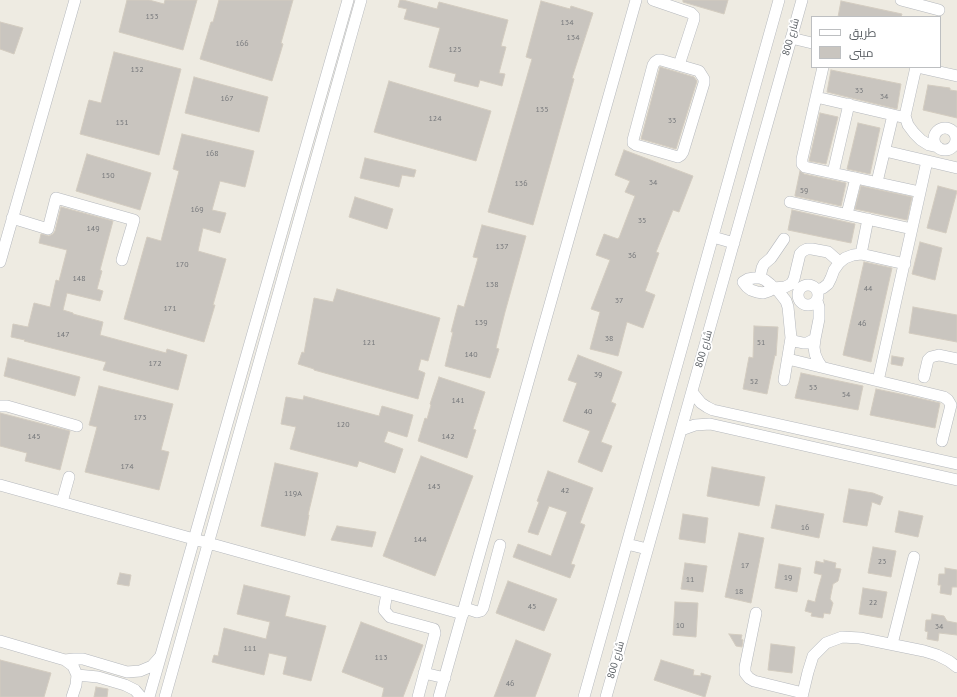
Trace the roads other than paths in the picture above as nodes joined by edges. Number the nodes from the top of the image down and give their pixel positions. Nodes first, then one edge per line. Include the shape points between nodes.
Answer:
1 (75, 0) edge
2 (348, 0) edge
3 (361, 0) edge
4 (636, 0) edge
5 (653, 0) edge
6 (779, 0) edge
7 (802, 0) edge
8 (901, 0) edge
9 (939, 9) edge
10 (791, 38) junction
11 (811, 43) edge
12 (679, 65) junction
13 (823, 68) edge
14 (921, 68) edge
15 (925, 68) edge
16 (957, 76) edge
17 (816, 97) junction
18 (849, 104) junction
19 (893, 115) junction
20 (905, 116) junction
21 (885, 151) junction
22 (927, 161) junction
23 (939, 164) junction
24 (957, 168) edge
25 (833, 173) junction
26 (856, 178) junction
27 (877, 182) junction
28 (920, 192) junction
29 (790, 202) dead end
30 (847, 214) junction
31 (12, 218) junction
32 (868, 219) junction
33 (912, 229) junction
34 (713, 237) junction
35 (784, 239) dead end
36 (734, 243) junction
37 (861, 254) junction
38 (122, 260) dead end
39 (0, 262) edge
40 (839, 263) junction
41 (905, 264) junction
42 (760, 278) junction
43 (774, 288) junction
44 (798, 294) junction
45 (817, 296) junction
46 (791, 338) junction
47 (815, 339) junction
48 (788, 359) junction
49 (957, 359) edge
50 (822, 368) junction
51 (924, 377) dead end
52 (784, 380) dead end
53 (878, 381) junction
54 (692, 392) junction
55 (0, 406) edge
56 (77, 426) dead end
57 (682, 430) junction
58 (942, 440) dead end
59 (900, 451) junction
60 (957, 464) edge
61 (896, 466) junction
62 (69, 477) dead end
63 (957, 480) edge
64 (0, 485) edge
65 (62, 502) junction
66 (194, 539) junction
67 (208, 543) junction
68 (627, 544) junction
69 (500, 545) dead end
70 (647, 549) junction
71 (914, 557) dead end
72 (477, 565) junction
73 (493, 570) junction
74 (387, 593) junction
75 (464, 611) junction
76 (756, 613) dead end
77 (0, 641) edge
78 (892, 644) junction
79 (161, 656) junction
80 (65, 660) junction
81 (957, 667) edge
82 (424, 673) junction
83 (77, 675) junction
84 (445, 678) junction
85 (803, 695) edge
86 (72, 697) edge
87 (140, 697) edge
88 (149, 697) edge
89 (165, 697) edge
90 (418, 697) edge
91 (439, 697) edge
92 (584, 697) edge
93 (606, 697) edge

1 - 31 street
2 - 66 street
3 - 67 street
4 - 72 street
5 - 12 street via 694,16
6 - 34 street, شارع 800
7 - 10 street, شارع 800
8 - 9 street
10 - 11 street
10 - 36 street, شارع 800
12 - 12 street via 661,60 653,65 633,140 636,145 678,157 683,152 704,83 699,71
13 - 17 street
14 - 20 street
15 - 16 street
17 - 18 street
17 - 25 street via 802,164 805,167
18 - 19 street
18 - 25 street
19 - 20 street
19 - 21 street
20 - 23 street via 917,137 940,149
21 - 22 street
21 - 27 street
22 - 23 street
22 - 28 street
23 - 24 street
25 - 26 street
26 - 27 street
26 - 30 street
27 - 28 street
28 - 33 street
29 - 30 street
30 - 32 street
31 - 38 street via 48,229 56,198 134,220
31 - 39 street
32 - 33 street
32 - 37 street
33 - 41 street
34 - 36 street
34 - 68 street, شارع 800
35 - 42 street via 764,264
36 - 54 street, شارع 800
37 - 40 street via 845,258
37 - 41 street
40 - 43 street via 828,252 807,249 800,254 791,284
40 - 45 street via 832,278
41 - 53 street
42 - 43 street
42 - 43 street via 743,282 757,292 763,293
43 - 44 street
43 - 46 street via 783,296 788,307
44 - 45 street via 805,286 812,286
44 - 45 street via 799,300 805,305 812,305
45 - 47 street via 820,313
46 - 47 street via 803,344
46 - 48 street
47 - 50 street via 815,354
48 - 50 street
48 - 52 street
49 - 51 street via 939,355 931,357
50 - 53 street
53 - 58 street via 948,400 951,405
54 - 57 street, شارع 800
54 - 59 street via 701,403 713,410
55 - 56 street
57 - 61 street via 695,425 710,424
57 - 70 street, شارع 800
59 - 60 street
59 - 61 street
61 - 63 street
62 - 65 street
64 - 65 street
65 - 66 street
66 - 67 street
66 - 79 street
67 - 74 street
67 - 89 street
68 - 70 street
68 - 92 street, شارع 800
69 - 73 street
70 - 93 street, شارع 800
71 - 78 street
72 - 73 street
72 - 75 street
73 - 75 street via 481,611
74 - 75 street
74 - 82 street via 384,610 390,617 434,629 435,637
75 - 84 street
76 - 85 street via 746,673 754,682
77 - 80 street
78 - 81 street via 937,655
78 - 85 street via 842,637 826,643 814,656
79 - 80 street via 152,666 140,672 127,672 83,659
79 - 88 street
80 - 83 street via 73,666
82 - 84 street
82 - 90 street
83 - 86 street
83 - 87 street via 98,677 125,685 135,690
84 - 91 street

